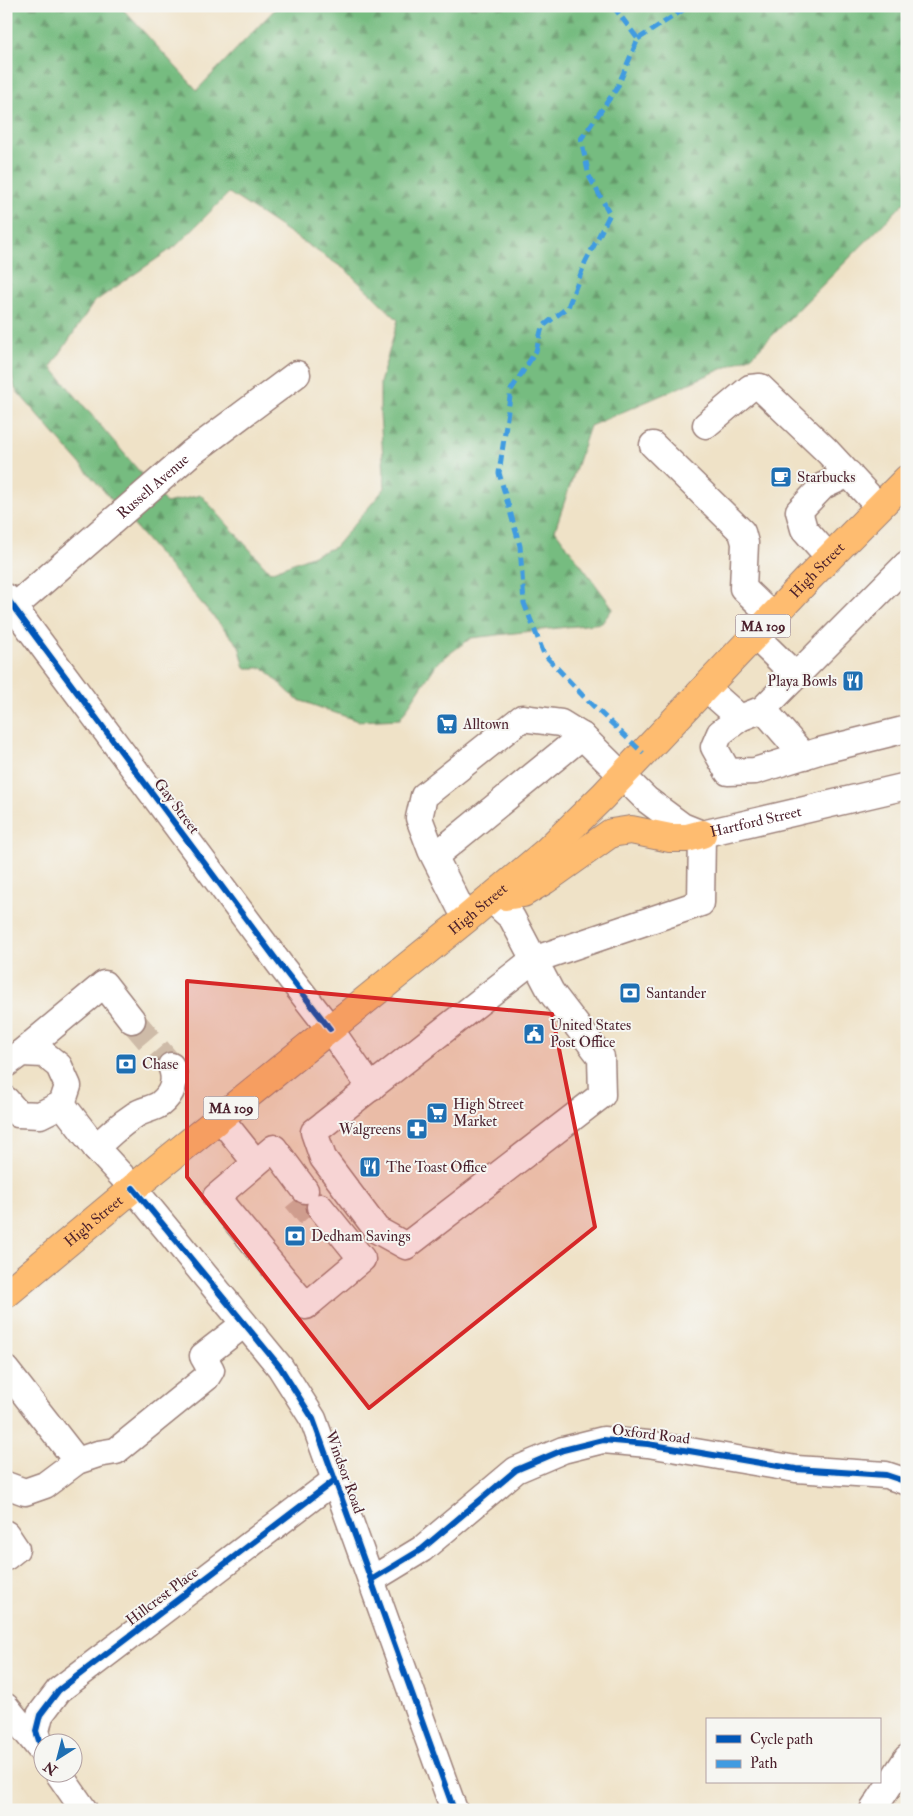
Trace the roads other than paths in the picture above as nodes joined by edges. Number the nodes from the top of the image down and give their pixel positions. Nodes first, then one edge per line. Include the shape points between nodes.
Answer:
1 (297, 374) dead end
2 (706, 425) dead end
3 (653, 445) dead end
4 (849, 474) junction
5 (907, 479) edge
6 (879, 507) junction
7 (829, 557) junction
8 (907, 564) edge
9 (10, 602) edge
10 (763, 626) junction
11 (796, 676) junction
12 (705, 687) junction
13 (751, 714) junction
14 (907, 728) edge
15 (582, 736) junction
16 (804, 756) junction
17 (622, 775) junction
18 (907, 786) edge
19 (702, 834) junction
20 (434, 856) junction
21 (491, 898) junction
22 (466, 919) junction
23 (533, 960) junction
24 (132, 1020) tunnel mouth
25 (330, 1029) junction
26 (14, 1058) edge
27 (171, 1066) tunnel mouth
28 (371, 1088) junction
29 (6, 1100) edge
30 (62, 1104) junction
31 (220, 1118) junction
32 (96, 1148) junction
33 (283, 1160) junction
34 (256, 1163) junction
35 (133, 1188) junction
36 (356, 1252) junction
37 (6, 1294) edge
38 (244, 1324) junction
39 (6, 1370) edge
40 (77, 1461) junction
41 (334, 1480) junction
42 (907, 1482) edge
43 (6, 1484) edge
44 (6, 1534) edge
45 (6, 1558) edge
46 (371, 1580) junction
47 (6, 1707) edge
48 (37, 1734) edge
49 (32, 1739) edge
50 (907, 1758) edge
51 (66, 1784) edge
52 (84, 1810) edge
53 (454, 1810) edge
54 (873, 1810) edge

1 - 9 street, Russell Avenue via 191,453
2 - 4 street via 750,388 760,387
3 - 10 street via 742,532 745,543 743,588
4 - 6 street
4 - 7 street via 823,486 799,511 804,529
5 - 6 main road, High Street / MA 109
6 - 7 main road, High Street / MA 109
7 - 10 main road, High Street / MA 109
8 - 11 street
9 - 25 street, Gay Street
10 - 11 street
10 - 12 main road, High Street / MA 109
11 - 13 street
12 - 13 street
12 - 17 main road, High Street / MA 109
13 - 16 street
13 - 16 street via 720,733 714,747 728,772 755,771
14 - 16 street
15 - 17 street
15 - 20 street
15 - 20 street via 560,723 522,718 424,796 420,818
17 - 19 street, Hartford Street via 665,815
17 - 21 main road, High Street / MA 109 via 547,851
18 - 19 street, Hartford Street
19 - 21 main road via 670,838 631,830 610,833 523,893
19 - 23 street via 701,903
20 - 22 street
21 - 22 main road, High Street / MA 109
21 - 23 street via 512,918
22 - 25 main road, High Street / MA 109
23 - 28 street
23 - 28 street via 551,992 601,1057 602,1095 406,1246 377,1230 323,1158 314,1132
24 - 26 street via 104,984
25 - 28 street, Gay Street
25 - 31 main road, High Street / MA 109
26 - 30 street via 44,1054 59,1066 68,1086
27 - 32 street via 175,1075 172,1091 159,1104 139,1112 114,1129
29 - 30 street via 18,1114 40,1115
30 - 32 street, Windsor Road
31 - 34 street
31 - 35 main road, High Street / MA 109
32 - 35 street, Windsor Road
33 - 34 street via 274,1148
33 - 36 street via 308,1203
33 - 36 street via 304,1166 355,1227
34 - 36 street via 216,1197 306,1306 362,1259
35 - 37 main road, High Street / MA 109
35 - 38 street, Windsor Road
38 - 40 street via 203,1356 211,1370 206,1378 116,1451
38 - 41 street, Windsor Road via 280,1367 313,1419
39 - 40 street
40 - 43 street via 45,1485 25,1492
41 - 46 street, Windsor Road
41 - 48 street, Hillcrest Place via 59,1690 40,1715
42 - 46 street, Oxford Road via 886,1475 796,1469 648,1444 603,1440 563,1450 516,1470 422,1549
44 - 45 street via 16,1549
46 - 53 street, Windsor Road
47 - 49 street
50 - 54 street
51 - 52 street

